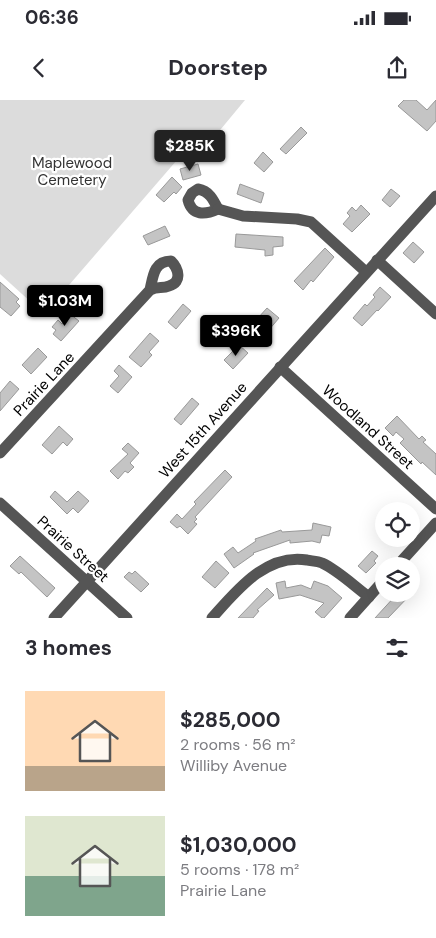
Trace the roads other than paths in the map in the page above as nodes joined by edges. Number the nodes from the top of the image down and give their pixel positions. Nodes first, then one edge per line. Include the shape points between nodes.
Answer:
1 (436, 196) edge
2 (218, 208) dead end
3 (377, 260) junction
4 (366, 272) junction
5 (150, 290) dead end
6 (436, 314) edge
7 (280, 367) junction
8 (0, 453) edge
9 (0, 503) edge
10 (436, 509) edge
11 (436, 523) edge
12 (405, 557) edge
13 (87, 582) junction
14 (375, 590) edge
15 (369, 597) junction
16 (54, 618) edge
17 (127, 618) edge
18 (212, 618) edge
19 (350, 618) edge

1 - 3 street, West 15th Avenue
2 - 4 street via 243,216 311,222
3 - 4 street, West 15th Avenue
3 - 6 street
4 - 7 street, West 15th Avenue
5 - 8 street, Prairie Lane
7 - 10 street, Woodland Street
7 - 13 street, West 15th Avenue
9 - 13 street, Prairie Street
11 - 12 street
13 - 16 street, West 15th Avenue
13 - 17 street, Prairie Street
14 - 15 street
15 - 18 street via 320,562 286,560 254,575
15 - 19 street

